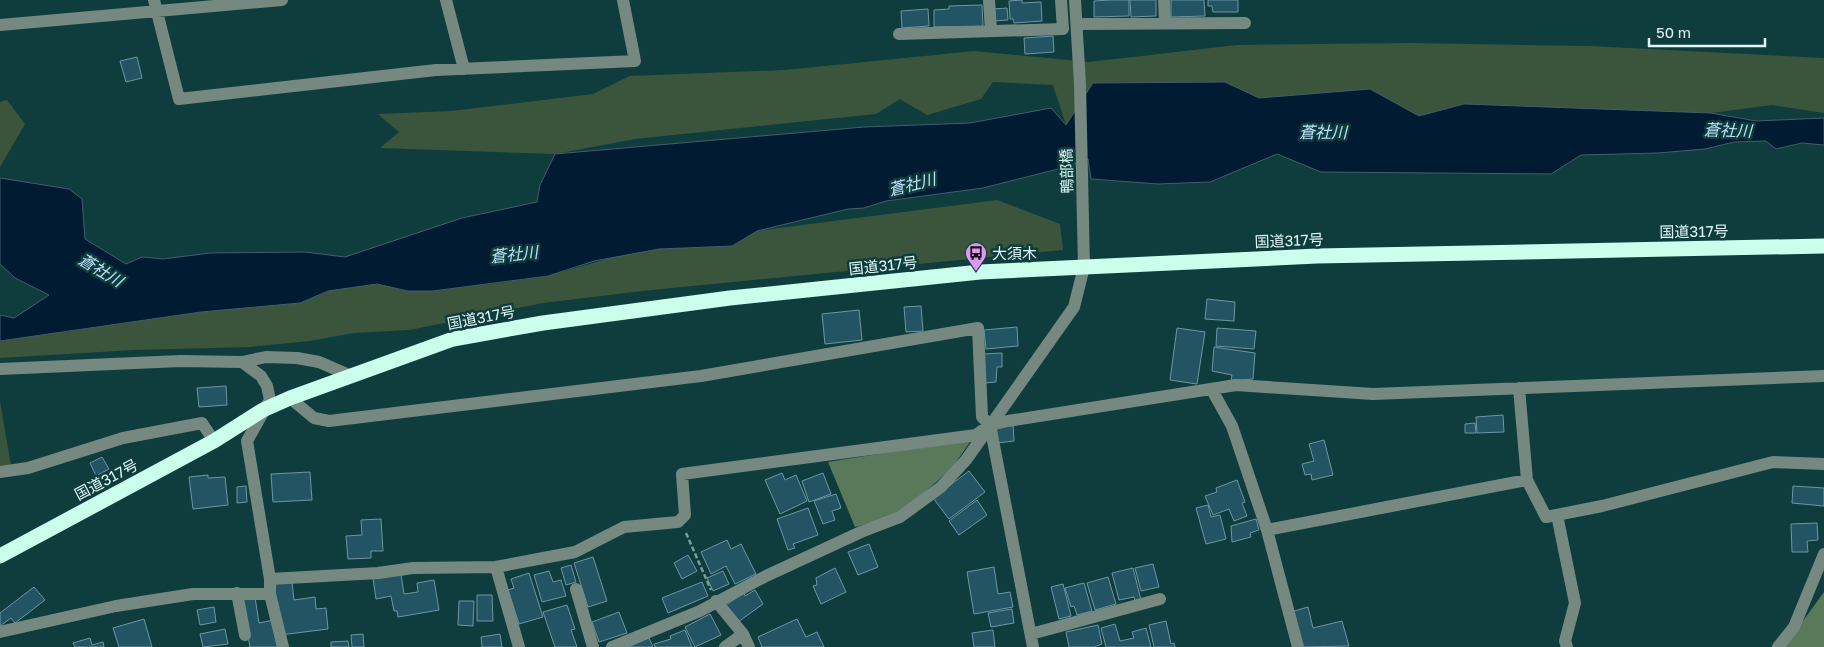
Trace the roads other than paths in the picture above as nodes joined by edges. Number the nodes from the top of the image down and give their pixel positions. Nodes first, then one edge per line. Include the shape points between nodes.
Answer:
1 (282, 0) edge
2 (446, 0) edge
3 (623, 0) edge
4 (989, 0) edge
5 (1061, 0) edge
6 (1075, 0) edge
7 (1164, 0) edge
8 (156, 6) edge
9 (1165, 23) junction
10 (1245, 23) dead end
11 (1077, 24) junction
12 (0, 25) edge
13 (991, 31) junction
14 (899, 34) dead end
15 (464, 69) junction
16 (1824, 246) edge
17 (1084, 262) junction
18 (242, 362) junction
19 (0, 369) edge
20 (349, 375) junction
21 (1824, 376) edge
22 (1519, 388) junction
23 (1212, 390) junction
24 (290, 398) junction
25 (263, 410) junction
26 (990, 425) junction
27 (214, 441) junction
28 (1824, 464) edge
29 (0, 472) edge
30 (1527, 480) junction
31 (1557, 515) junction
32 (1267, 530) junction
33 (1824, 554) edge
34 (0, 556) edge
35 (496, 567) junction
36 (270, 579) junction
37 (576, 589) dead end
38 (237, 593) junction
39 (270, 594) junction
40 (716, 600) junction
41 (1160, 600) dead end
42 (0, 632) edge
43 (742, 634) junction
44 (1031, 634) junction
45 (245, 635) dead end
46 (283, 647) edge
47 (520, 647) edge
48 (593, 647) edge
49 (612, 647) edge
50 (725, 647) edge
51 (749, 647) edge
52 (1033, 647) edge
53 (1298, 647) edge
54 (1567, 647) edge
55 (1778, 647) edge

1 - 8 street
2 - 15 street
3 - 15 street via 635,61
4 - 13 street
5 - 13 street via 1063,30
6 - 11 street, 鴨部橋
7 - 9 street
8 - 12 street
8 - 15 street via 179,99
9 - 10 street
9 - 11 street
11 - 17 street, 鴨部橋
13 - 14 street
16 - 17 highway, 国道317号
17 - 20 highway, 国道317号 via 730,298 543,323 453,339
17 - 26 street, 鴨部橋 via 1074,307
18 - 19 street via 180,360
18 - 20 street via 266,357 297,358 319,362
18 - 25 street via 262,376 267,386 270,400
20 - 24 highway, 国道317号
21 - 22 street
22 - 23 street via 1373,394 1236,385
22 - 30 street
23 - 26 street via 1140,398
23 - 32 street via 1232,426
24 - 25 highway, 国道317号
24 - 26 street via 314,418 329,421 701,376 978,328 982,417
25 - 27 highway, 国道317号
25 - 36 street via 247,441
26 - 35 street via 976,435 682,474 685,515 680,520 624,527 575,552
26 - 40 street, 鴨部橋 via 966,460 941,487 916,507
26 - 44 street
27 - 29 street via 202,423 123,438 28,468
27 - 34 highway, 国道317号
28 - 31 street via 1773,462
30 - 31 street via 1546,517
30 - 32 street
31 - 54 street via 1575,603 1565,640
32 - 53 street
33 - 55 street via 1794,627
35 - 36 street via 413,568
35 - 47 street
36 - 39 street
37 - 48 street
38 - 39 street
38 - 42 street via 193,594 116,606
38 - 45 street
39 - 46 street
40 - 43 street
40 - 49 street, 鴨部橋 via 700,611
41 - 44 street
43 - 50 street
43 - 51 street
44 - 52 street

